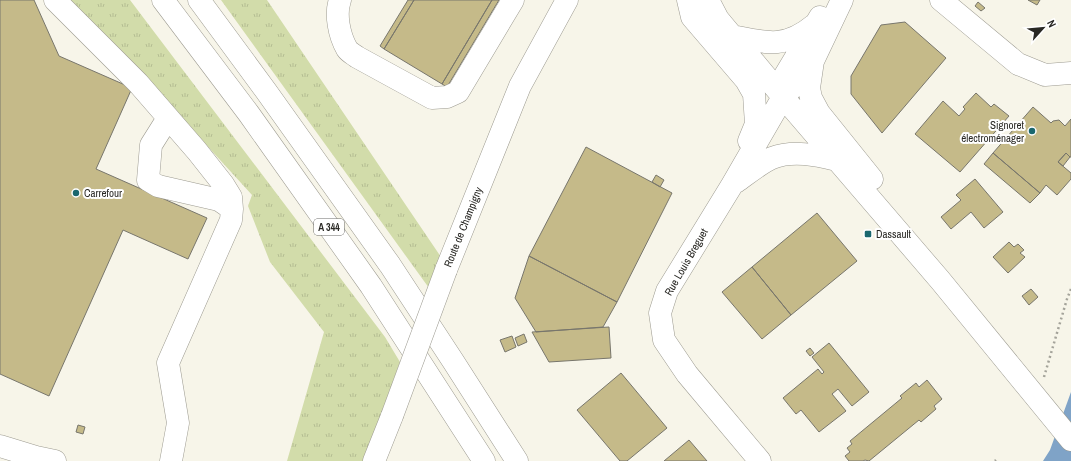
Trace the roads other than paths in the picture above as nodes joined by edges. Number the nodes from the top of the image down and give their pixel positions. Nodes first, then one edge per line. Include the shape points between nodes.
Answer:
1 (55, 0) edge
2 (163, 0) edge
3 (199, 0) edge
4 (340, 0) edge
5 (513, 0) edge
6 (567, 0) edge
7 (689, 0) edge
8 (831, 0) edge
9 (842, 0) edge
10 (941, 0) edge
11 (713, 9) edge
12 (818, 21) junction
13 (732, 36) junction
14 (813, 62) junction
15 (1071, 73) edge
16 (783, 97) junction
17 (168, 118) junction
18 (837, 160) junction
19 (732, 185) junction
20 (232, 209) junction
21 (882, 213) junction
22 (1071, 440) edge
23 (0, 446) edge
24 (55, 461) edge
25 (171, 461) edge
26 (374, 461) edge
27 (484, 461) edge
28 (517, 461) edge
29 (760, 461) edge

1 - 17 main road via 138,83
2 - 27 main road, A 344 via 249,114 371,286
3 - 28 main road, A 344 via 390,265
4 - 5 main road via 340,33 348,50 432,98 447,97 458,92
6 - 26 main road, Route de Champigny, bridge via 520,86 446,270
7 - 11 main road
7 - 19 main road via 692,17 746,80 754,94 756,124 738,162
8 - 12 main road
9 - 14 main road
10 - 15 main road via 1018,64 1045,75
11 - 13 main road
12 - 13 main road via 802,34 775,43
12 - 16 main road via 784,77
13 - 16 main road
14 - 16 main road
14 - 21 main road via 809,88 811,98 819,112 873,180
16 - 18 main road
16 - 19 main road, Rue Louis Breguet
17 - 20 main road via 223,184 230,197
17 - 20 main road via 151,145 148,180 158,186 219,200
18 - 19 main road via 810,154 783,155 771,158
18 - 21 main road
19 - 29 main road, Rue Louis Breguet via 667,291 660,313 664,340 687,374
20 - 25 main road via 231,220 168,363 178,423
21 - 22 main road
23 - 24 main road

